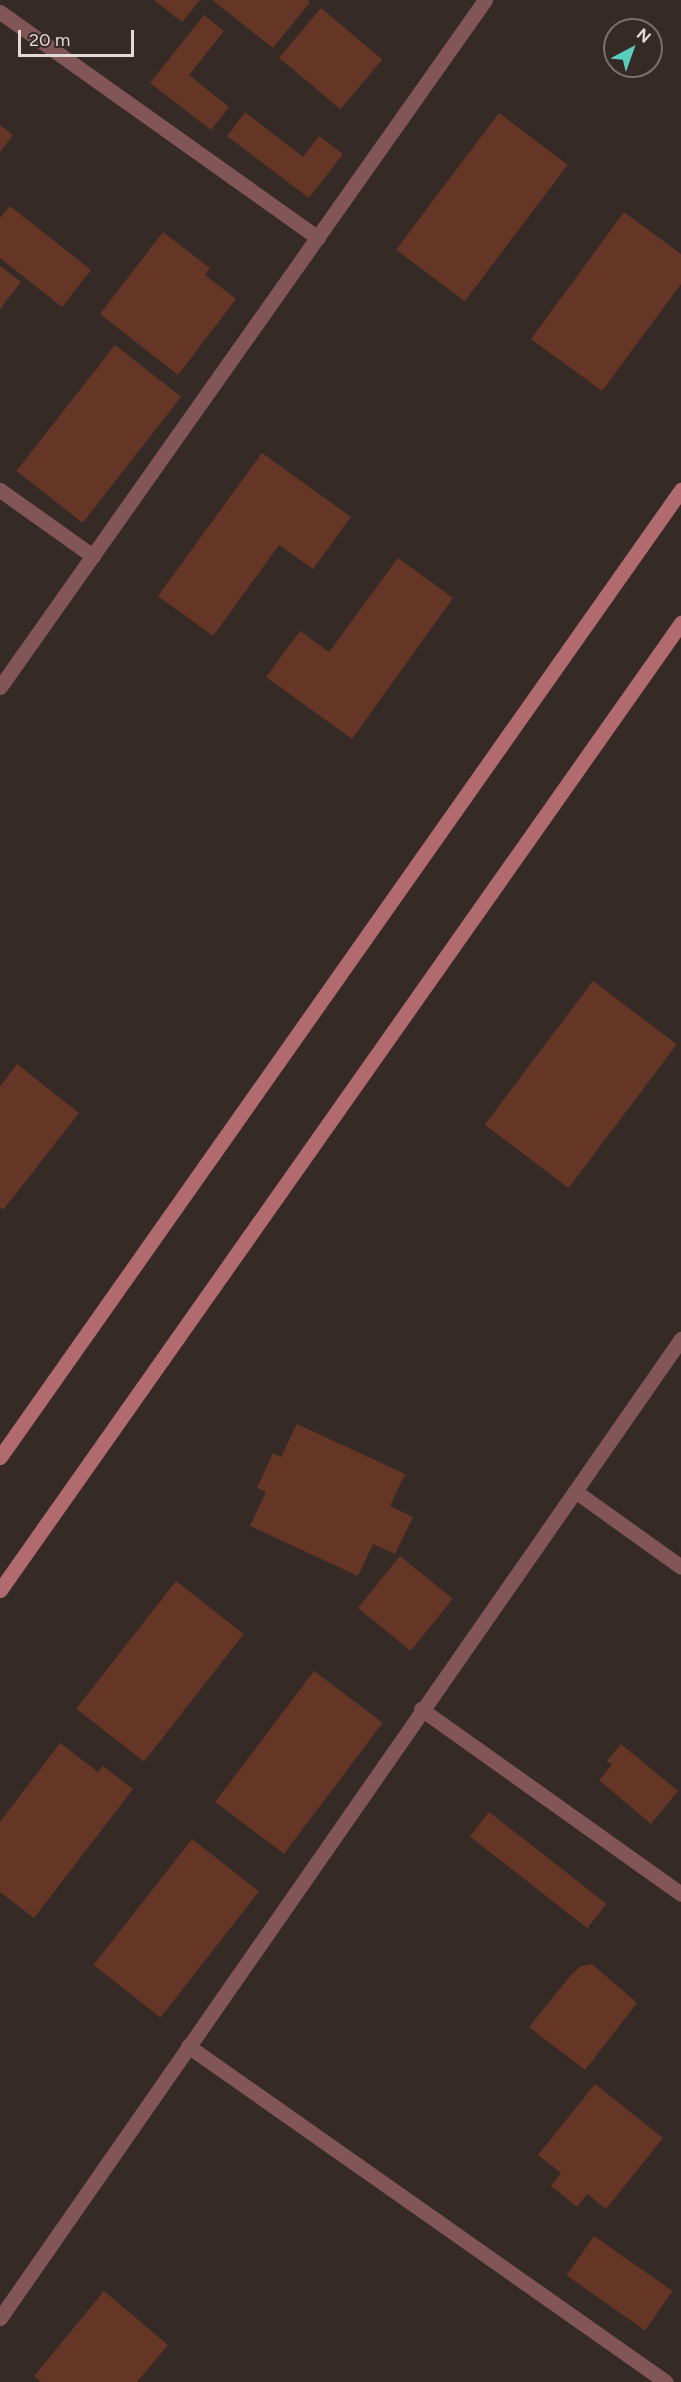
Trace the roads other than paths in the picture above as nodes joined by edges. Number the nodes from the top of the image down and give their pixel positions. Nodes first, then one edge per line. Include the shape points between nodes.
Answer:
1 (485, 0) edge
2 (0, 12) edge
3 (318, 238) junction
4 (0, 490) edge
5 (681, 490) edge
6 (93, 556) junction
7 (681, 623) edge
8 (0, 687) edge
9 (681, 1340) edge
10 (0, 1457) edge
11 (575, 1491) junction
12 (681, 1567) edge
13 (0, 1590) edge
14 (421, 1709) junction
15 (681, 1894) edge
16 (188, 2046) junction
17 (0, 2318) edge
18 (666, 2382) edge

1 - 3 street
2 - 3 street
3 - 6 street
4 - 6 street
5 - 10 main road
6 - 8 street
7 - 13 main road
9 - 11 street
11 - 12 street
11 - 14 street
14 - 15 street
14 - 16 street
16 - 17 street
16 - 18 street

